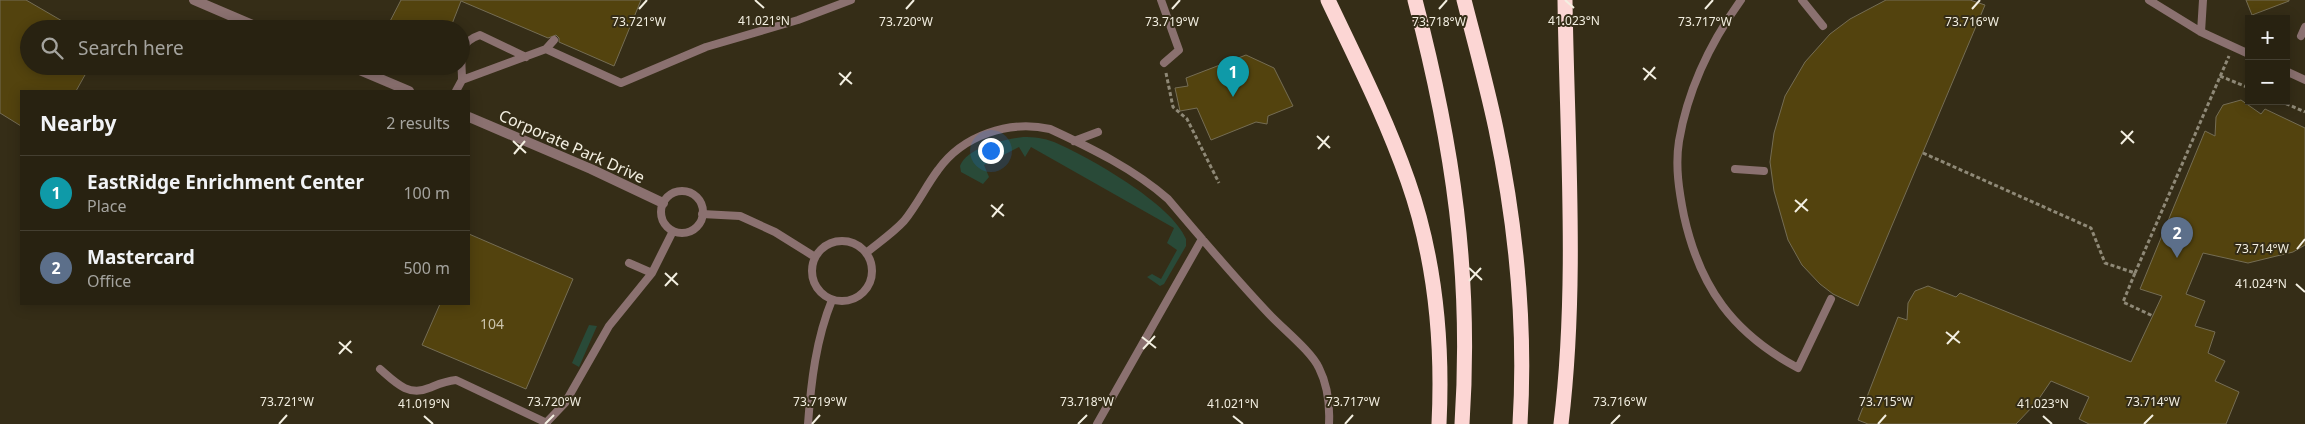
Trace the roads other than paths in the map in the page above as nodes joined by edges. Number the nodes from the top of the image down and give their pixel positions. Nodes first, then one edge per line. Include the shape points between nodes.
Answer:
1 (194, 0) edge
2 (851, 0) edge
3 (1160, 0) edge
4 (1328, 0) edge
5 (1415, 0) edge
6 (1464, 0) edge
7 (1559, 0) edge
8 (1564, 0) edge
9 (1741, 0) edge
10 (1802, 0) edge
11 (2148, 0) edge
12 (2203, 0) edge
13 (241, 20) edge
14 (1823, 26) dead end
15 (2305, 27) edge
16 (2200, 32) junction
17 (2301, 36) dead end
18 (470, 39) edge
19 (554, 40) dead end
20 (546, 49) junction
21 (2245, 52) edge
22 (526, 57) junction
23 (1164, 62) road end
24 (1566, 73) junction
25 (2290, 73) edge
26 (371, 75) edge
27 (462, 75) edge
28 (462, 80) junction
29 (2305, 80) edge
30 (407, 90) edge
31 (457, 90) edge
32 (470, 117) edge
33 (1098, 132) dead end
34 (1074, 141) junction
35 (1735, 169) dead end
36 (1764, 171) dead end
37 (663, 202) junction
38 (702, 214) junction
39 (673, 231) junction
40 (1202, 239) junction
41 (866, 253) junction
42 (815, 257) junction
43 (629, 262) dead end
44 (652, 274) junction
45 (1832, 299) dead end
46 (832, 300) junction
47 (380, 369) dead end
48 (546, 423) edge
49 (808, 424) edge
50 (1097, 424) edge
51 (1329, 424) edge
52 (1439, 424) edge
53 (1462, 424) edge
54 (1520, 424) edge
55 (1561, 424) edge

1 - 13 street
2 - 20 lane via 798,20 706,47 621,83
3 - 23 lane via 1179,50
4 - 52 highway via 1392,140 1417,211 1436,313 1440,366
5 - 53 highway via 1449,148 1460,233 1465,330
6 - 54 highway via 1496,128 1513,234 1521,330
7 - 24 highway
8 - 24 highway
9 - 45 lane via 1711,45 1686,108 1679,142 1677,173 1696,260 1726,311 1776,356 1798,368
10 - 14 lane
11 - 16 lane
12 - 16 lane
15 - 17 lane
16 - 21 lane
18 - 22 lane via 480,35
19 - 20 lane
20 - 22 lane
22 - 28 lane
24 - 55 highway via 1571,265
25 - 29 lane
26 - 30 street
27 - 28 lane
28 - 31 lane
32 - 37 street, Corporate Park Drive
33 - 34 lane
34 - 40 lane via 1154,186
34 - 41 lane via 1037,126 1007,127 975,138 938,168 902,222
35 - 36 lane
37 - 38 lane via 670,194 684,191 700,202
37 - 39 lane via 662,218
38 - 39 lane via 700,222 690,231
38 - 42 lane via 740,216 776,232
39 - 44 lane
40 - 50 lane
40 - 51 lane via 1318,366 1329,399
41 - 42 lane via 843,241 825,246
41 - 46 lane via 872,272 866,290 858,298 848,301
42 - 46 lane via 811,272 813,282 819,292
43 - 44 lane
44 - 48 lane via 609,326 565,403
46 - 49 lane via 820,335
47 - 48 lane via 414,392 429,389 442,381 456,380

